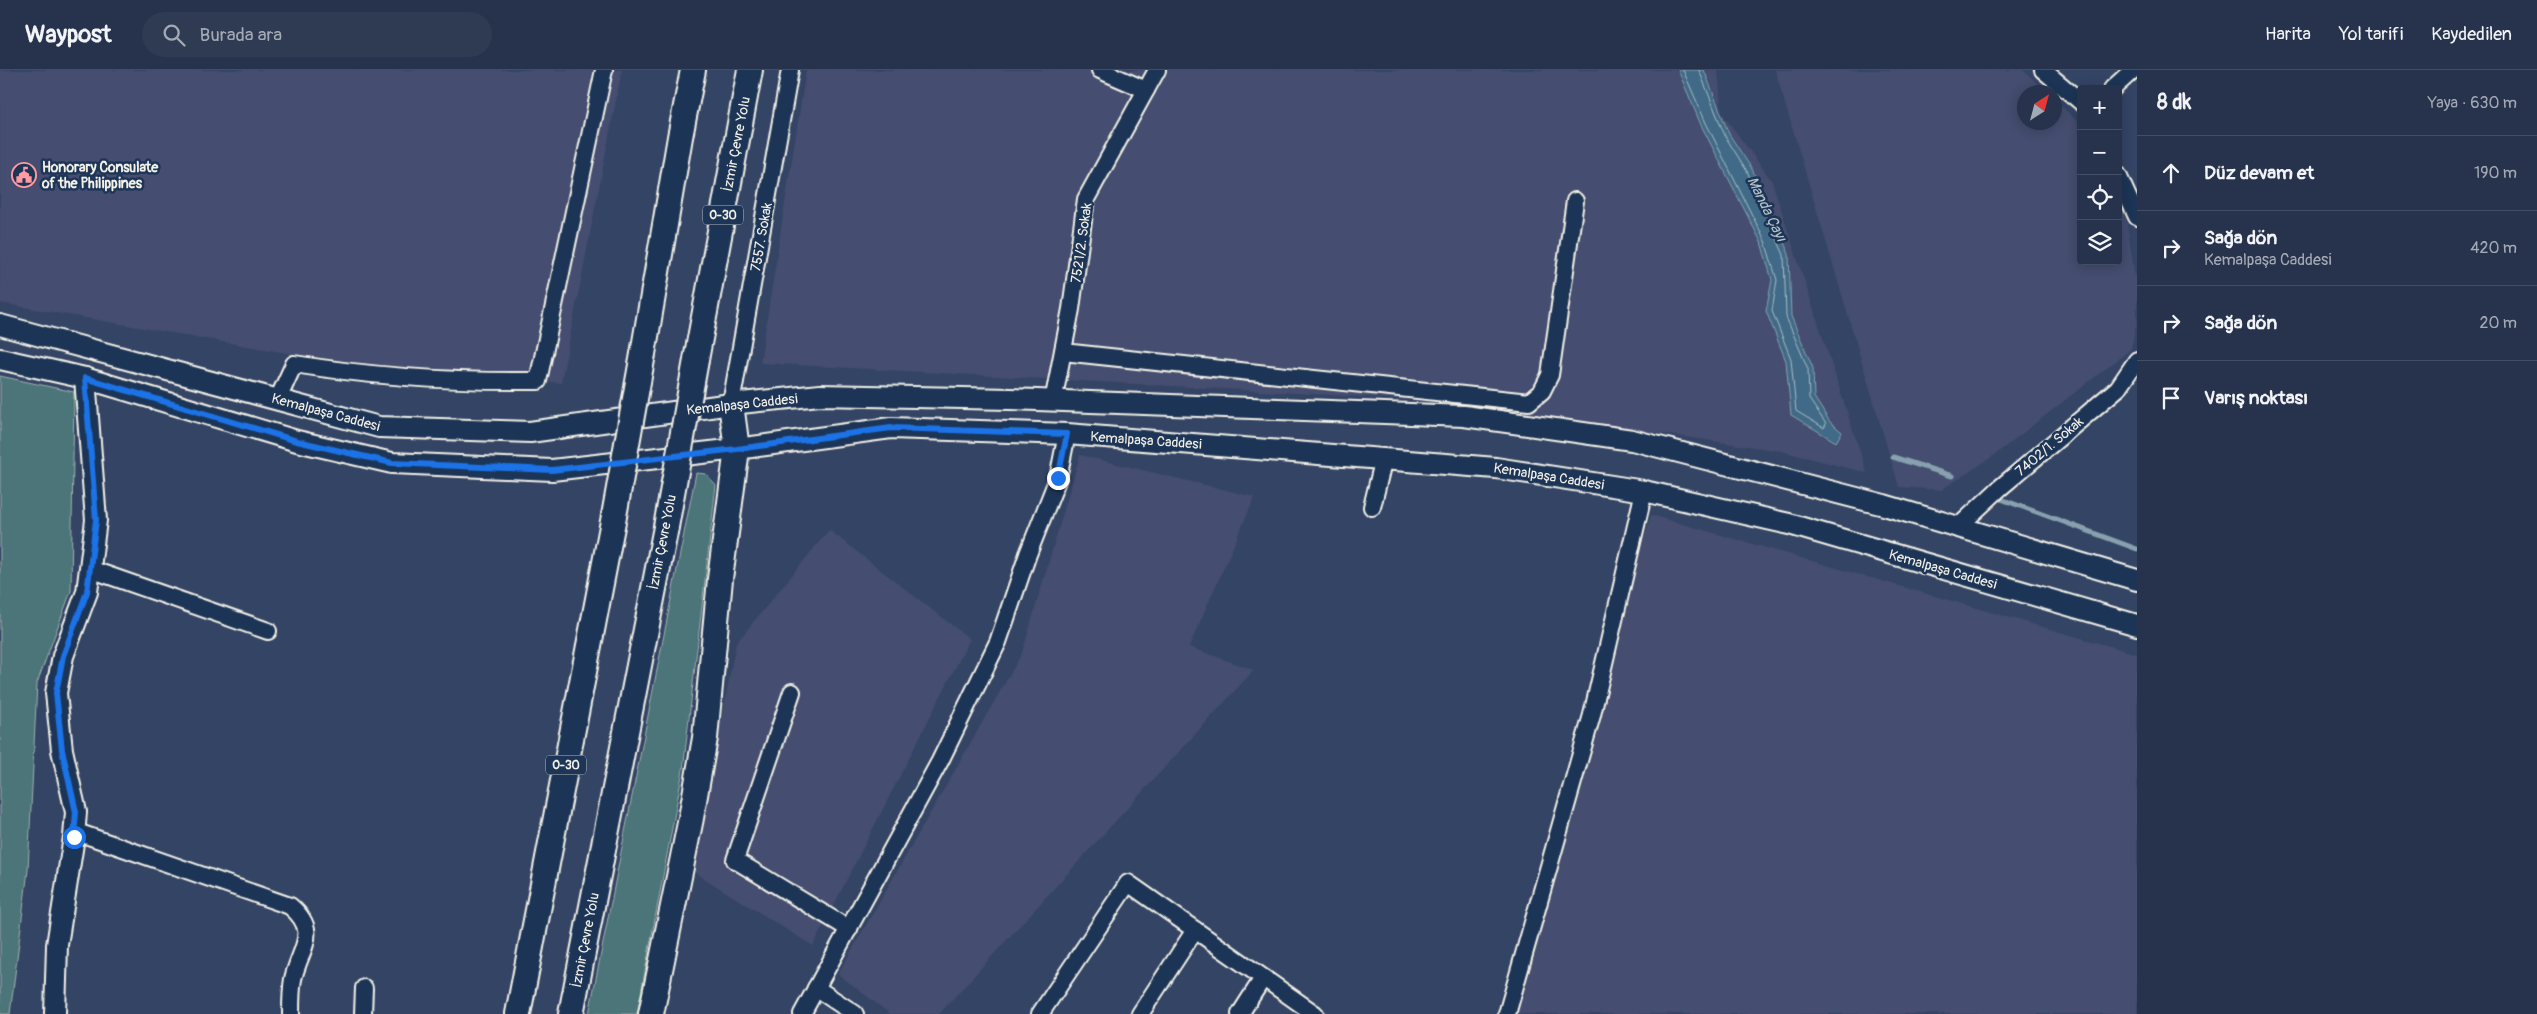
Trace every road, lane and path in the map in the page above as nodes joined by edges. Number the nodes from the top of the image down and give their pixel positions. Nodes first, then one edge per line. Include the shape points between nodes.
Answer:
1 (604, 70) edge
2 (693, 70) edge
3 (750, 70) edge
4 (790, 70) edge
5 (1100, 70) edge
6 (1158, 70) edge
7 (2043, 70) edge
8 (2133, 70) edge
9 (2116, 85) edge
10 (1146, 90) junction
11 (2077, 99) edge
12 (2122, 184) edge
13 (1575, 201) dead end
14 (2137, 217) edge
15 (0, 311) edge
16 (0, 324) edge
17 (22, 330) junction
18 (1063, 352) junction
19 (0, 359) edge
20 (2137, 360) edge
21 (85, 378) junction
22 (278, 399) junction
23 (1053, 402) junction
24 (731, 404) junction
25 (1067, 434) junction
26 (737, 449) junction
27 (1384, 458) junction
28 (1644, 491) junction
29 (1372, 507) dead end
30 (1957, 528) junction
31 (90, 568) junction
32 (2137, 580) edge
33 (2137, 625) edge
34 (268, 632) dead end
35 (792, 692) dead end
36 (74, 831) junction
37 (849, 929) junction
38 (1194, 930) junction
39 (1263, 978) junction
40 (364, 988) dead end
41 (816, 988) junction
42 (55, 1014) edge
43 (291, 1014) edge
44 (363, 1014) edge
45 (518, 1014) edge
46 (571, 1014) edge
47 (651, 1014) edge
48 (802, 1014) edge
49 (855, 1014) edge
50 (1040, 1014) edge
51 (1140, 1014) edge
52 (1240, 1014) edge
53 (1315, 1014) edge
54 (1507, 1014) edge

1 - 22 street via 538,381 476,382 294,364
2 - 45 highway, O-30, bridge via 614,516
3 - 46 highway, İzmir Çevre Yolu / O-30, bridge
4 - 24 street, 7557. Sokak
5 - 10 street
6 - 10 street, 7521/2. Sokak
7 - 11 street
8 - 9 street
10 - 18 street, 7521/2. Sokak via 1086,199
12 - 14 street
13 - 18 street via 1550,375 1542,391 1529,402
15 - 17 main road
16 - 17 main road, Kemalpaşa Caddesi
17 - 22 main road, Kemalpaşa Caddesi
18 - 23 street, 7521/2. Sokak
19 - 21 main road, Kemalpaşa Caddesi
20 - 30 street, 7402/1. Sokak via 2118,388
21 - 26 main road, Kemalpaşa Caddesi via 297,441 392,463 552,470
21 - 31 main road via 96,520
22 - 24 main road, Kemalpaşa Caddesi via 379,427 530,432
23 - 24 main road, Kemalpaşa Caddesi via 820,396
23 - 30 main road, Kemalpaşa Caddesi via 1464,416 1632,440 1884,505
24 - 26 highway
25 - 26 main road, Kemalpaşa Caddesi via 891,428
25 - 27 main road, Kemalpaşa Caddesi
25 - 37 street via 1058,478 998,642 940,761
26 - 47 highway via 704,738
27 - 28 main road, Kemalpaşa Caddesi via 1496,468
27 - 29 street
28 - 33 main road, Kemalpaşa Caddesi via 1789,524
28 - 54 street via 1592,715
30 - 32 main road, Kemalpaşa Caddesi
31 - 34 street
31 - 36 main road via 87,592 63,656 56,693 62,750 76,812
35 - 37 street via 735,860
36 - 42 main road via 57,945
36 - 43 street via 290,906 302,916 308,934 293,979
37 - 41 street
38 - 39 street
38 - 50 street via 1128,883
38 - 51 street
39 - 52 street
39 - 53 street
40 - 44 street
41 - 48 street
41 - 49 street

